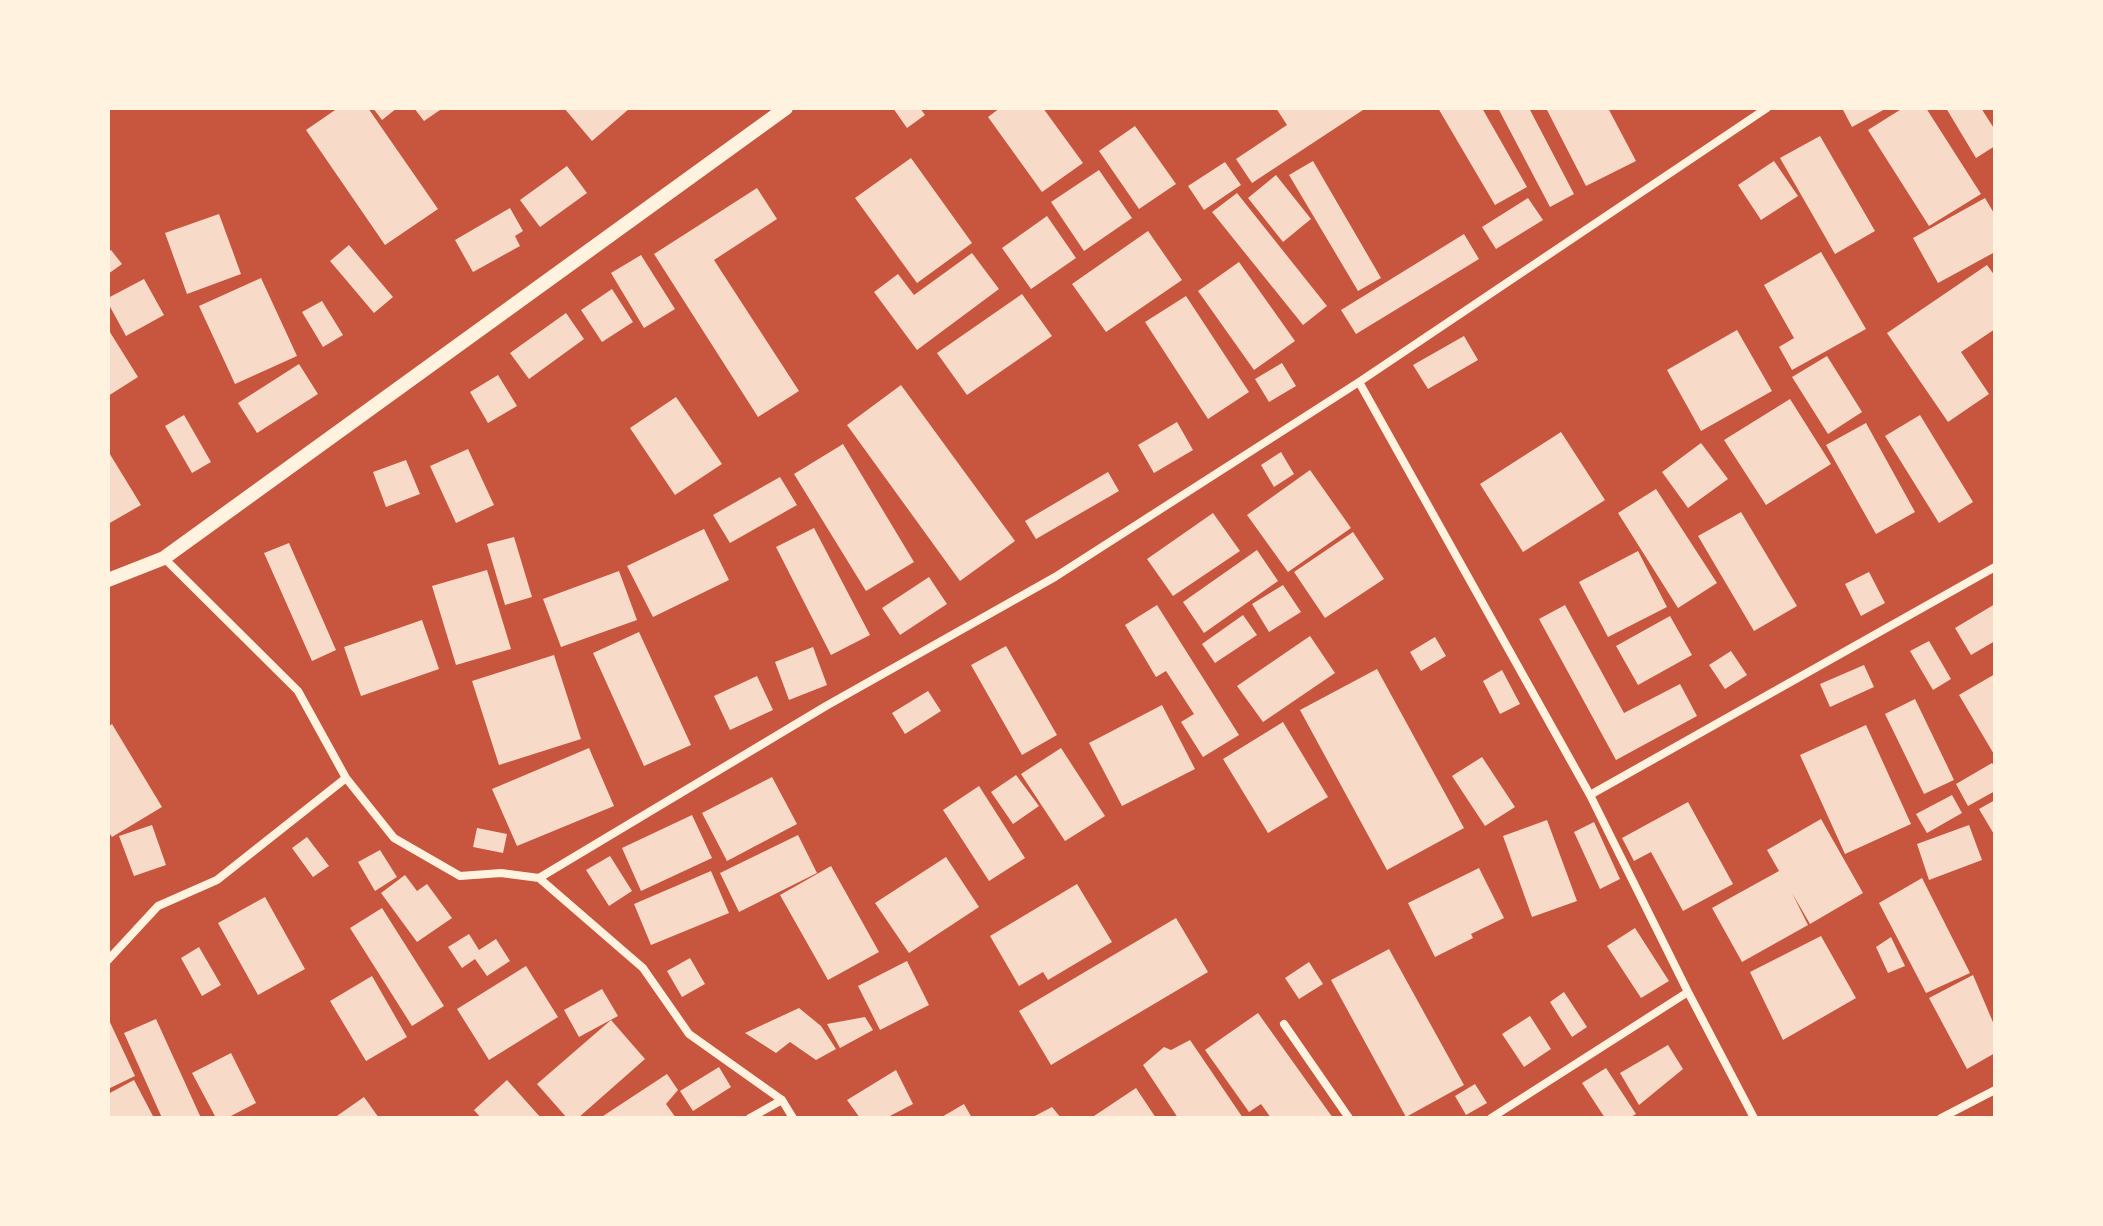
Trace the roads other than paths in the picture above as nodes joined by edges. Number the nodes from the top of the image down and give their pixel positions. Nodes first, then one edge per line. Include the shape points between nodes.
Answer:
1 (786, 108) edge
2 (1767, 108) edge
3 (1359, 382) junction
4 (164, 558) junction
5 (1995, 567) edge
6 (108, 580) edge
7 (346, 778) junction
8 (1590, 795) junction
9 (539, 878) junction
10 (108, 960) edge
11 (1688, 992) junction
12 (1284, 1024) dead end
13 (1995, 1090) edge
14 (782, 1100) junction
15 (750, 1118) edge
16 (793, 1118) edge
17 (1349, 1118) edge
18 (1491, 1118) edge
19 (1754, 1118) edge
20 (1941, 1118) edge

1 - 4 street
2 - 3 street
3 - 8 street
3 - 9 street via 1055,577
4 - 6 street
4 - 7 street via 298,691
5 - 8 street
7 - 9 street via 394,838 460,876 501,873
7 - 10 street via 217,880 158,906
8 - 11 street
9 - 14 street via 643,968 689,1034
11 - 18 street
11 - 19 street
12 - 17 street
13 - 20 street
14 - 15 street
14 - 16 street

